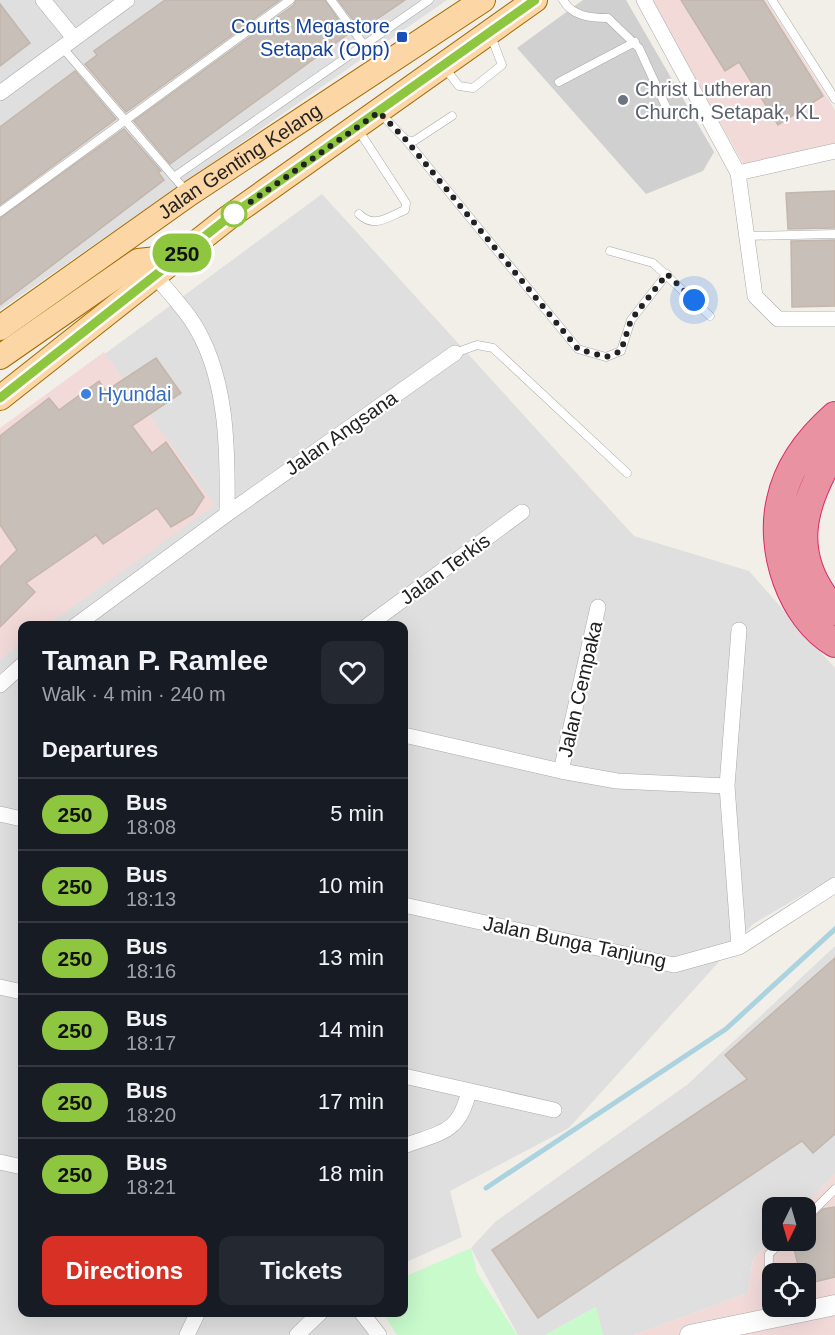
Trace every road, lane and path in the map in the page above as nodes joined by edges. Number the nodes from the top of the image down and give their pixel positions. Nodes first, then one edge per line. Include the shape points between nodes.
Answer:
1 (44, 0) edge
2 (128, 0) edge
3 (290, 0) edge
4 (330, 0) edge
5 (429, 0) edge
6 (483, 0) edge
7 (535, 0) edge
8 (563, 0) edge
9 (644, 0) edge
10 (772, 0) edge
11 (490, 33) junction
12 (68, 42) junction
13 (635, 42) junction
14 (364, 45) junction
15 (443, 66) junction
16 (559, 82) dead end
17 (0, 93) edge
18 (835, 99) edge
19 (667, 109) dead end
20 (379, 112) junction
21 (452, 116) dead end
22 (123, 120) junction
23 (357, 128) junction
24 (406, 140) junction
25 (835, 151) edge
26 (738, 173) junction
27 (181, 185) junction
28 (0, 212) edge
29 (359, 214) dead end
30 (835, 234) edge
31 (745, 236) junction
32 (610, 251) dead end
33 (176, 257) junction
34 (667, 274) junction
35 (155, 275) junction
36 (710, 316) dead end
37 (835, 319) edge
38 (0, 328) edge
39 (455, 352) joint
40 (0, 357) edge
41 (0, 398) edge
42 (835, 416) edge
43 (835, 448) edge
44 (627, 473) dead end
45 (522, 512) dead end
46 (227, 514) junction
47 (598, 607) dead end
48 (835, 611) edge
49 (82, 621) edge
50 (375, 621) edge
51 (739, 630) dead end
52 (835, 643) edge
53 (18, 669) edge
54 (0, 685) edge
55 (408, 736) edge
56 (561, 771) junction
57 (728, 786) junction
58 (0, 814) edge
59 (18, 818) edge
60 (835, 885) edge
61 (408, 906) edge
62 (739, 947) junction
63 (0, 987) edge
64 (18, 991) edge
65 (408, 1077) edge
66 (470, 1091) junction
67 (554, 1110) dead end
68 (408, 1145) edge
69 (0, 1162) edge
70 (18, 1166) edge
71 (835, 1190) edge
72 (816, 1208) edge
73 (772, 1251) edge
74 (835, 1305) edge
75 (196, 1317) edge
76 (316, 1317) edge
77 (365, 1317) edge
78 (768, 1318) junction
79 (188, 1335) edge
80 (297, 1335) edge
81 (380, 1335) edge
82 (690, 1335) edge

1 - 12 street
2 - 12 street
3 - 22 lane
4 - 14 lane
5 - 14 lane
6 - 27 main road, Jalan Genting Kelang
7 - 11 main road, Jalan Genting Kelang
8 - 13 lane via 568,9 590,18 608,18
9 - 26 street
10 - 18 lane
11 - 15 main road, Jalan Genting Kelang
11 - 15 lane via 502,61 500,69 473,88 459,86
12 - 17 street
12 - 22 lane
13 - 16 lane
13 - 19 lane
14 - 27 lane
15 - 20 main road, Jalan Genting Kelang
20 - 23 main road, Jalan Genting Kelang
20 - 24 lane
21 - 24 lane via 422,138
22 - 27 lane
22 - 28 lane
23 - 29 lane via 406,203 405,210 375,223
23 - 33 main road, Jalan Genting Kelang
24 - 34 lane via 578,349 606,357 621,351 631,320
25 - 26 street
26 - 31 street
27 - 38 main road, Jalan Genting Kelang
30 - 31 lane
31 - 37 street via 755,297 778,319
32 - 34 lane via 653,263
33 - 35 main road, Jalan Genting Kelang
33 - 40 main road via 138,261
34 - 36 lane
35 - 41 main road, Jalan Genting Kelang
35 - 46 street via 191,319 210,361 226,420
39 - 44 lane via 477,345 493,348
39 - 46 street, Jalan Angsana
42 - 52 highway via 816,432 796,462 780,500 779,527 787,582 800,609
43 - 48 highway via 813,485 803,530 809,573
45 - 50 street, Jalan Terkis
46 - 49 street, Jalan Angsana
47 - 56 street, Jalan Cempaka
51 - 57 street
53 - 54 street
55 - 56 street
56 - 57 street via 617,781
57 - 62 street
58 - 59 street
60 - 62 street, Jalan Bunga Tanjung
61 - 62 street, Jalan Bunga Tanjung via 674,964
63 - 64 street
65 - 66 street
66 - 67 street
66 - 68 street via 461,1119 448,1130
69 - 70 street
71 - 72 lane
73 - 78 lane
74 - 78 street
75 - 79 street
76 - 80 street
77 - 81 street
78 - 82 street

